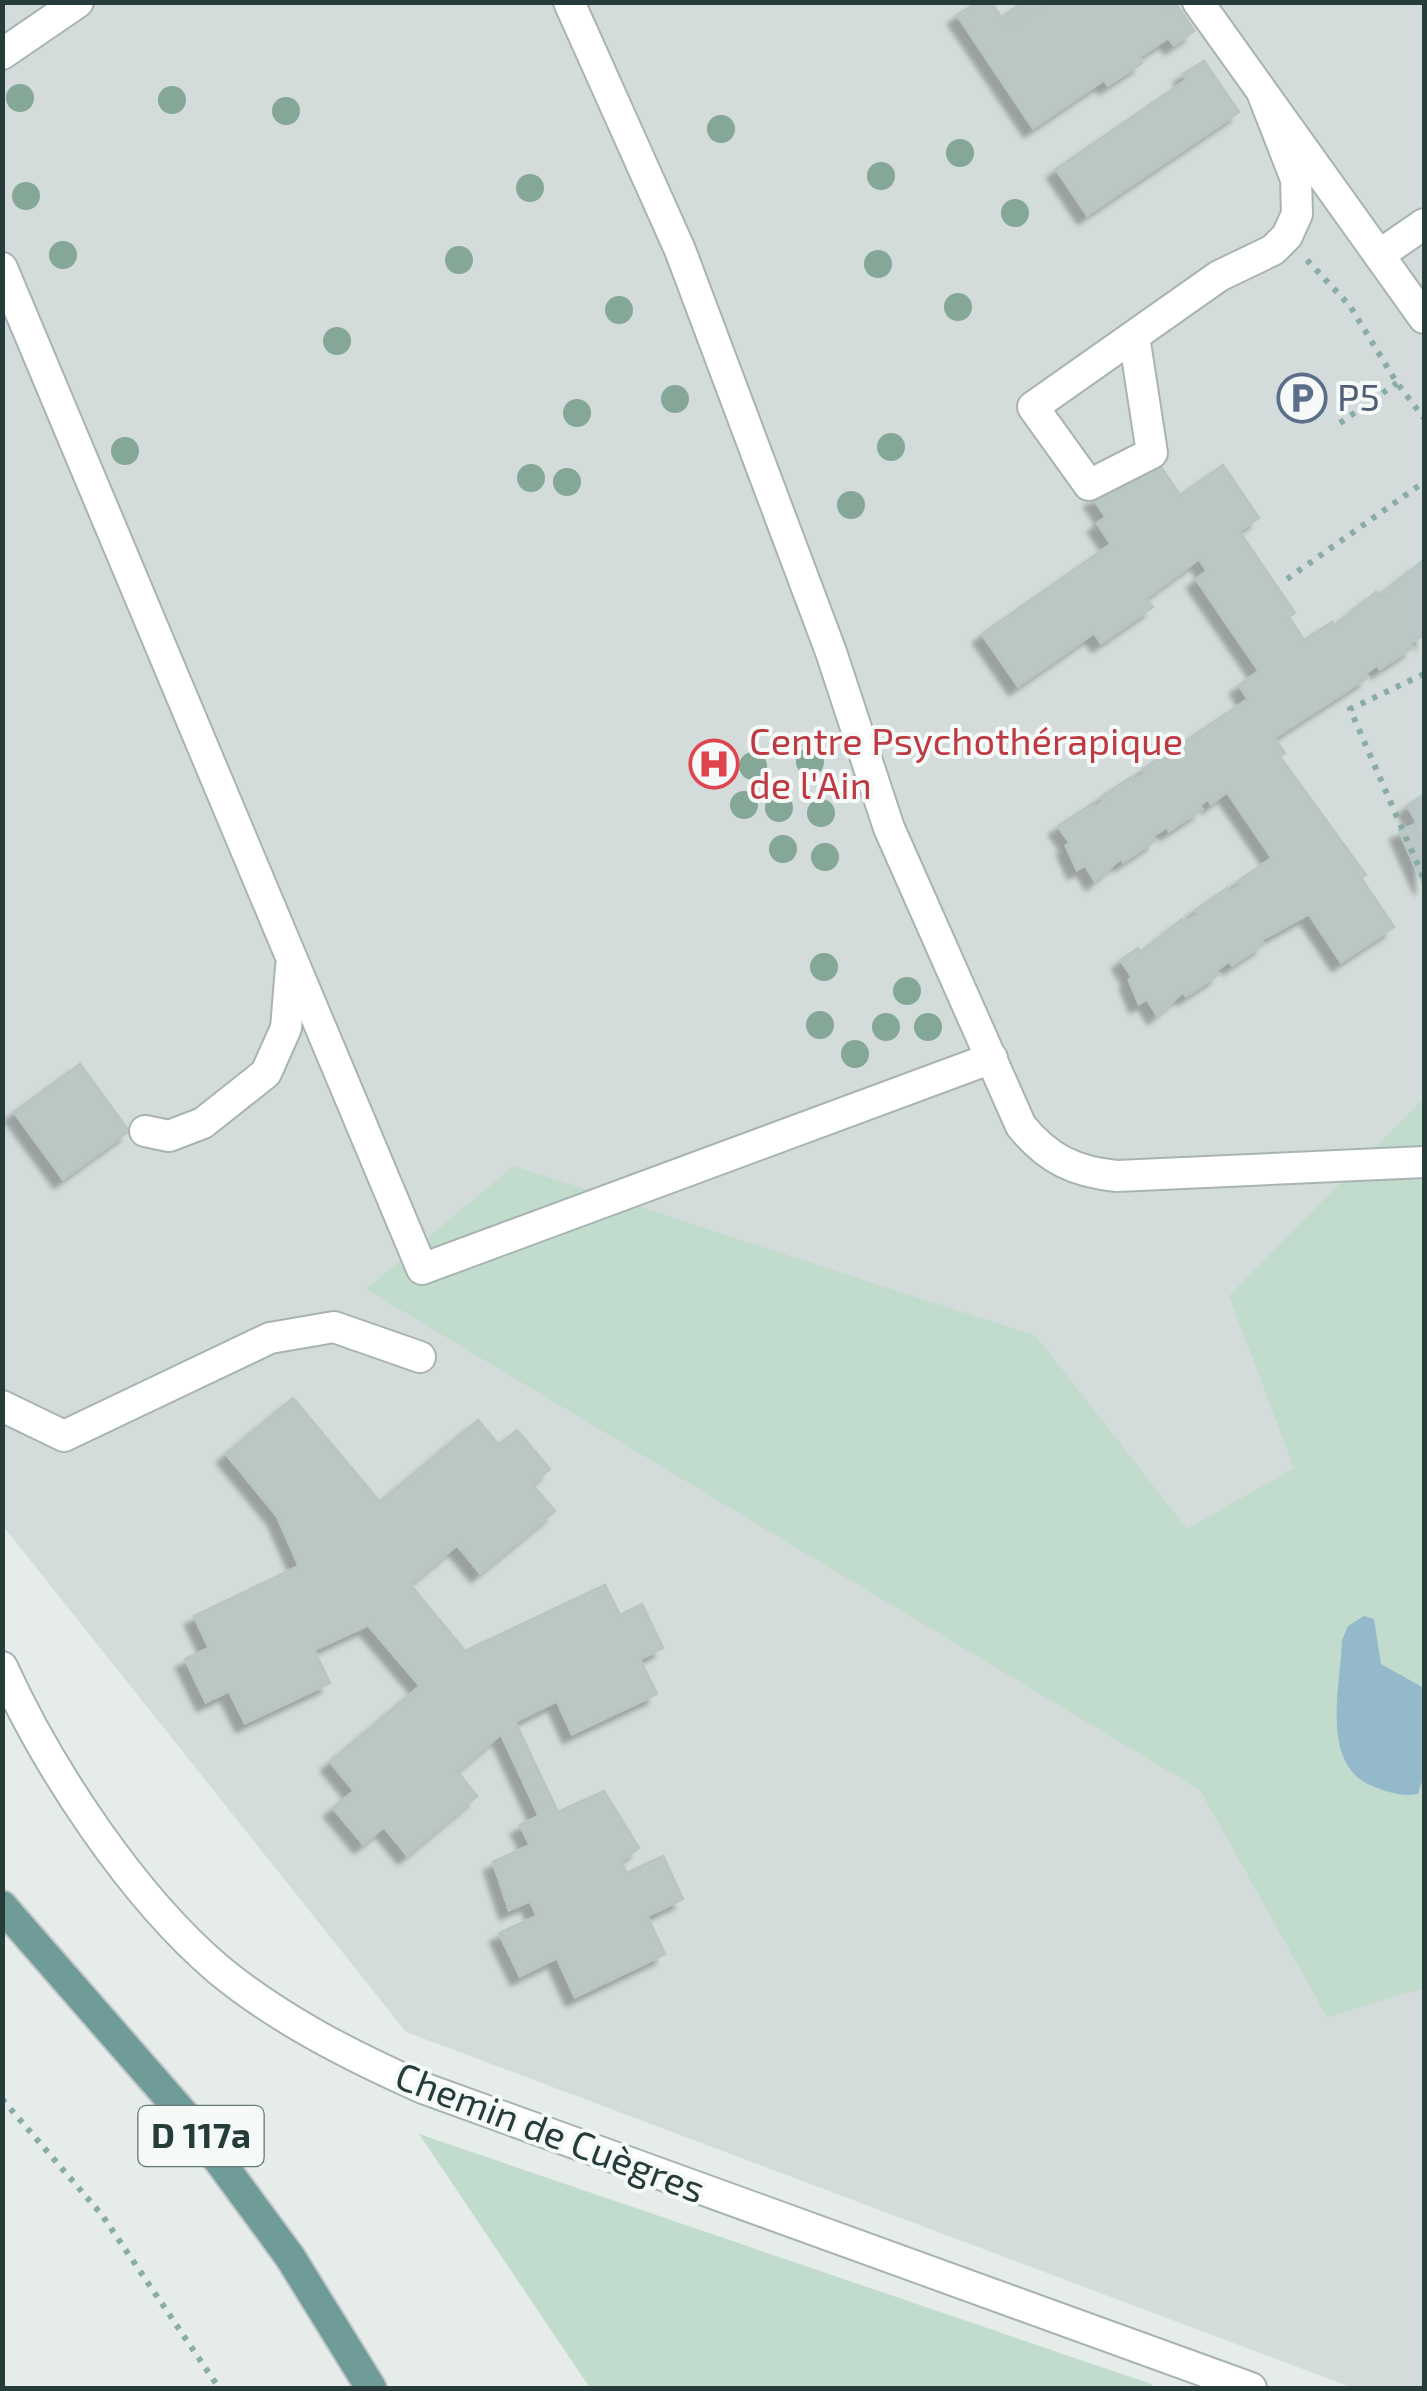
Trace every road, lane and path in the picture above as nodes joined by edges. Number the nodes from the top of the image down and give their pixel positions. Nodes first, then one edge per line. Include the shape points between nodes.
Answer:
1 (78, 2) edge
2 (569, 2) edge
3 (1198, 2) edge
4 (2, 54) edge
5 (1262, 92) junction
6 (1424, 224) edge
7 (1300, 251) dead end
8 (1379, 255) junction
9 (2, 268) edge
10 (1424, 318) edge
11 (1134, 336) junction
12 (1396, 382) junction
13 (1424, 418) edge
14 (1340, 423) dead end
15 (1424, 482) edge
16 (1287, 579) dead end
17 (1424, 674) edge
18 (1424, 879) edge
19 (292, 960) junction
20 (992, 1058) junction
21 (145, 1131) dead end
22 (1424, 1162) edge
23 (420, 1358) dead end
24 (2, 1406) edge
25 (2, 1667) edge
26 (2, 1906) edge
27 (2, 2099) edge
28 (219, 2388) edge
29 (371, 2388) edge
30 (1251, 2388) edge

1 - 4 street
2 - 20 street via 680,250 831,652 889,828
3 - 5 street
5 - 8 street
5 - 11 street via 1296,180 1297,214 1287,236
6 - 8 street
7 - 12 path via 1350,306
8 - 10 street
9 - 19 street
11 - 11 street via 1033,407 1090,485 1152,453
12 - 13 path
12 - 14 path
15 - 16 path
17 - 18 path via 1350,710
19 - 20 street via 422,1269
19 - 21 street via 286,1028 266,1073 203,1123 168,1136
20 - 22 street via 1021,1126 1042,1151 1082,1172 1117,1176
23 - 24 street via 334,1327 270,1338 64,1436
25 - 30 street, Chemin de Cuègres via 94,1824 137,1880 217,1968 298,2026 423,2088
26 - 29 main road, D 117a via 193,2125 290,2257
27 - 28 path via 102,2215

